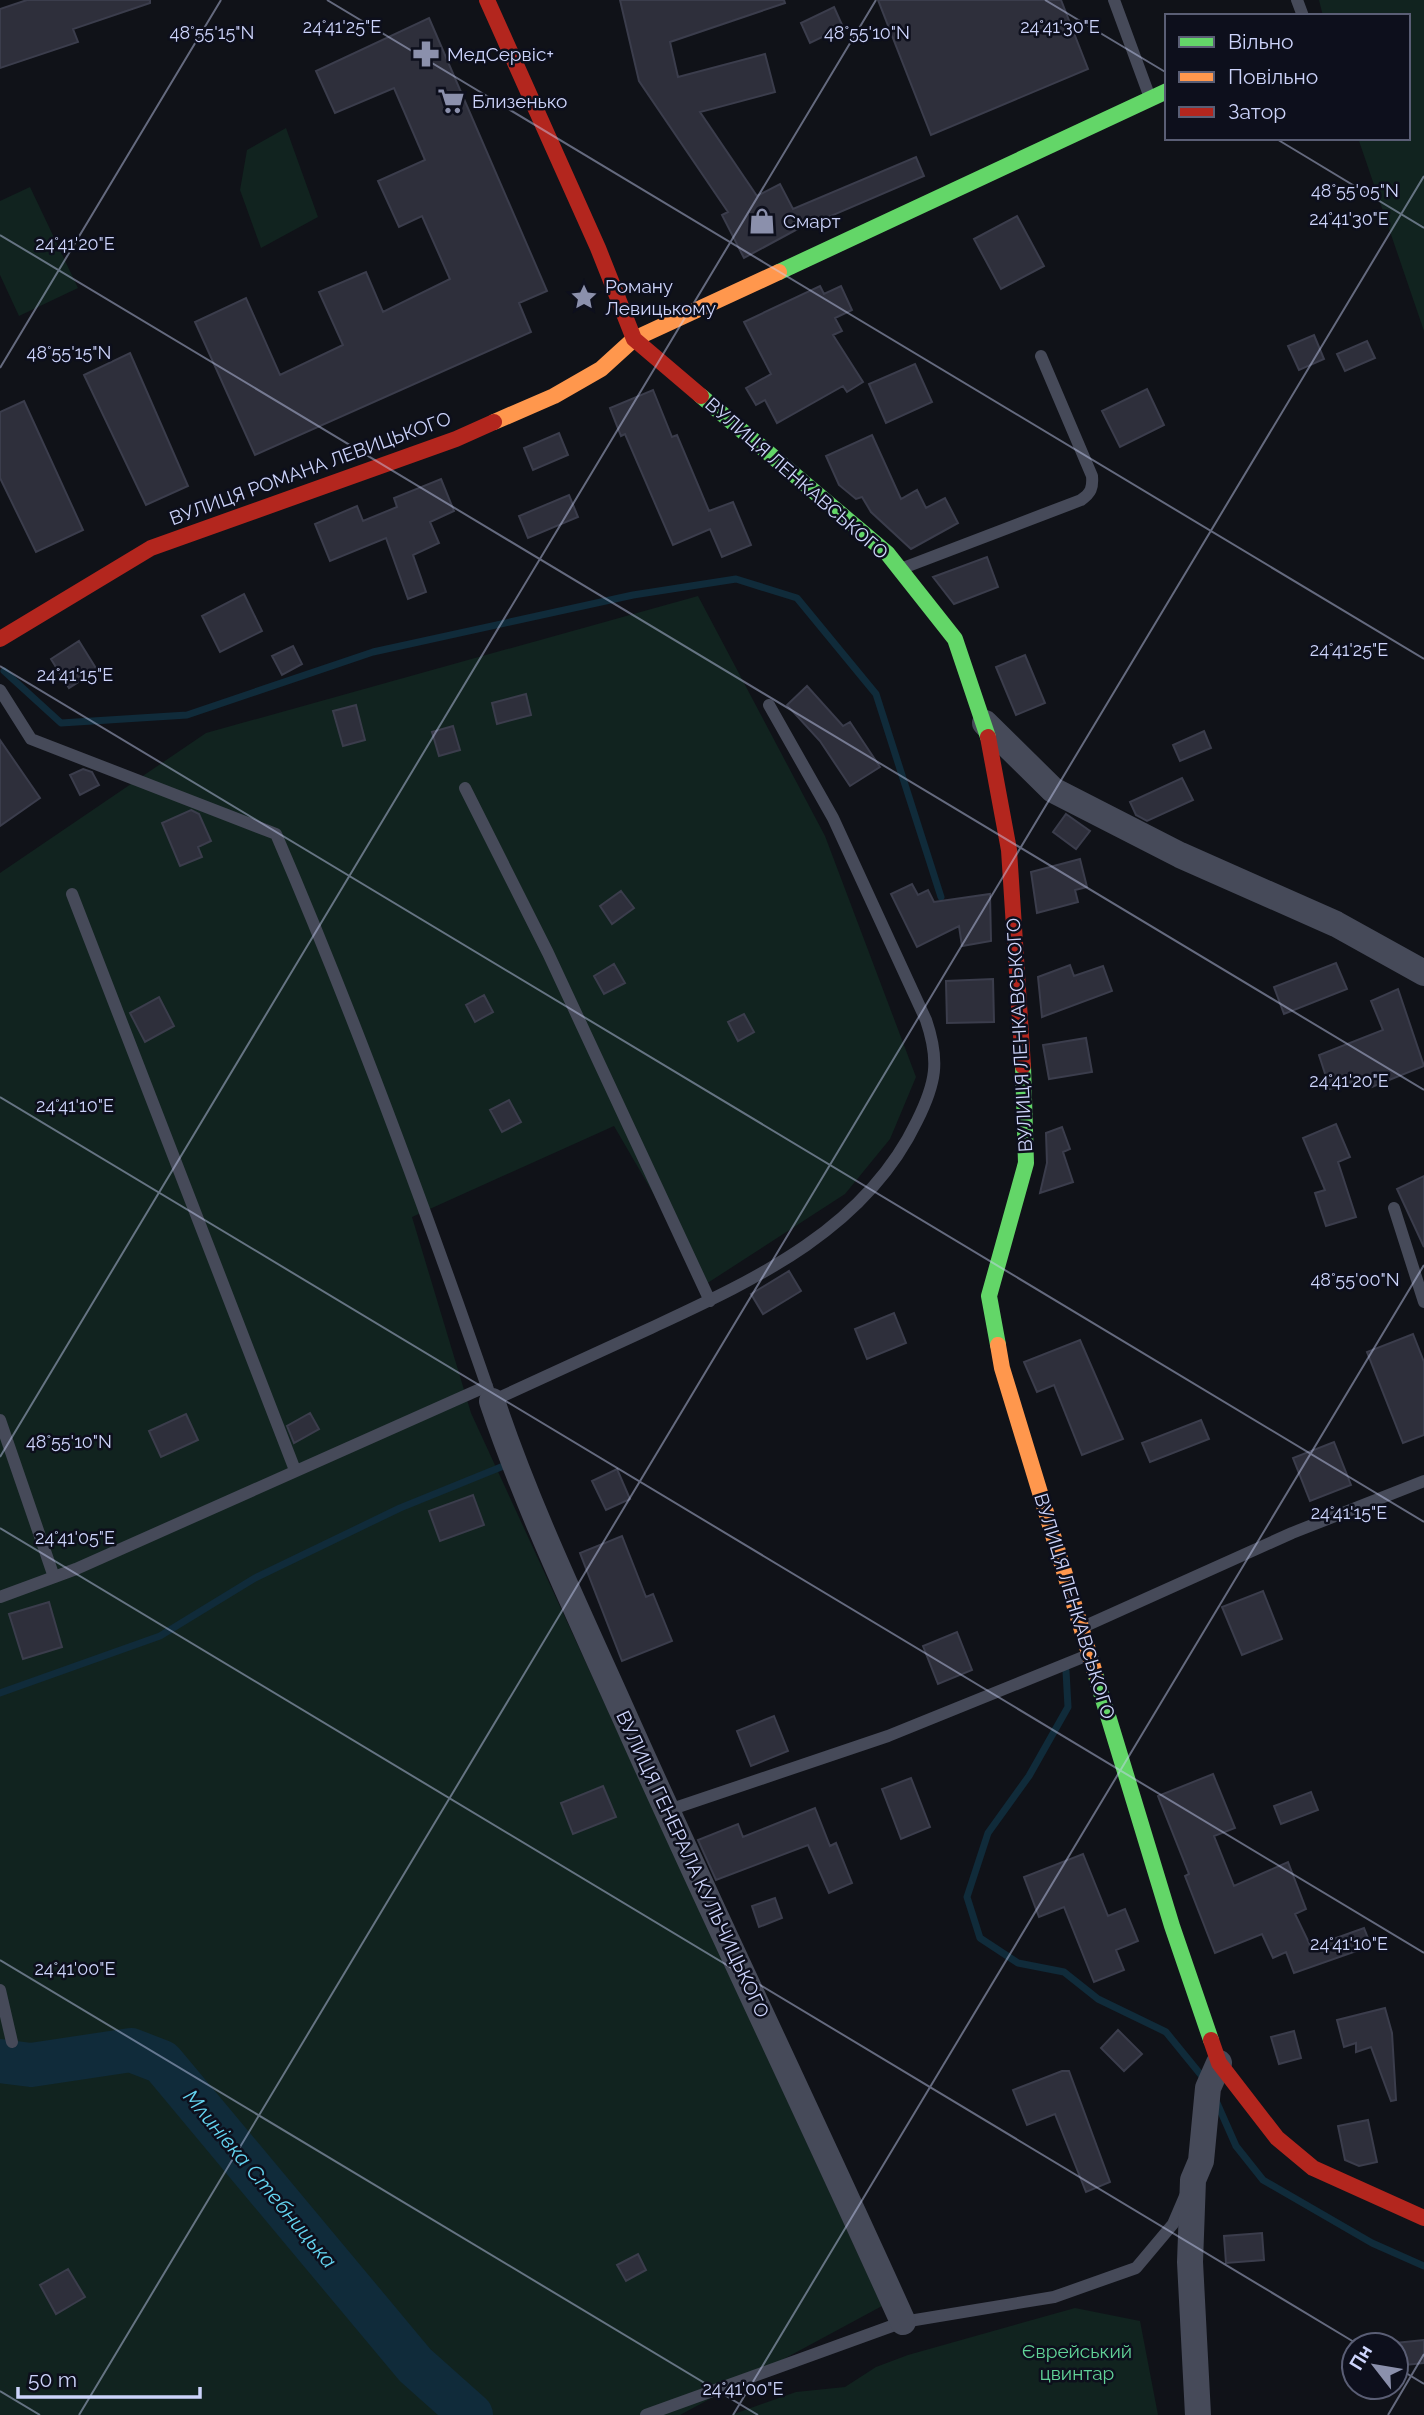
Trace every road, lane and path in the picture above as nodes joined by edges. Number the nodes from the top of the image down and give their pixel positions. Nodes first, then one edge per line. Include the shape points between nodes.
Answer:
1 (487, 0) edge
2 (1114, 0) edge
3 (1165, 92) edge
4 (1151, 99) junction
5 (635, 339) junction
6 (1041, 356) dead end
7 (899, 569) junction
8 (0, 639) edge
9 (0, 690) edge
10 (769, 705) dead end
11 (985, 723) junction
12 (465, 788) dead end
13 (72, 894) dead end
14 (1424, 973) edge
15 (1394, 1208) dead end
16 (710, 1301) junction
17 (1424, 1302) edge
18 (489, 1394) junction
19 (0, 1420) edge
20 (295, 1470) junction
21 (1424, 1481) edge
22 (54, 1577) junction
23 (0, 1597) edge
24 (1081, 1628) junction
25 (1091, 1654) junction
26 (666, 1811) junction
27 (0, 1990) edge
28 (12, 2042) dead end
29 (1219, 2063) junction
30 (1193, 2180) junction
31 (1424, 2218) edge
32 (903, 2322) junction
33 (646, 2415) edge
34 (1198, 2415) edge

1 - 5 street, ВУЛИЦЯ ЛЕНКАВСЬКОГО
2 - 4 lane
3 - 4 street, ВУЛИЦЯ РОМАНА ЛЕВИЦЬКОГО
4 - 5 street, ВУЛИЦЯ РОМАНА ЛЕВИЦЬКОГО
5 - 7 street, ВУЛИЦЯ ЛЕНКАВСЬКОГО via 887,553
5 - 8 street, ВУЛИЦЯ РОМАНА ЛЕВИЦЬКОГО via 601,369 554,396 456,439 151,548
6 - 7 lane via 1092,476 1089,494
7 - 11 street, ВУЛИЦЯ ЛЕНКАВСЬКОГО via 955,639
9 - 18 lane via 31,738 276,834 333,969
10 - 16 lane via 833,818 906,974 933,1040 936,1069 910,1136 869,1191 796,1253
11 - 14 street via 1052,790 1180,855 1336,924
11 - 24 street, ВУЛИЦЯ ЛЕНКАВСЬКОГО via 1009,850 1026,1163 989,1296 1002,1368
12 - 16 lane via 548,953
13 - 20 lane
15 - 17 lane
16 - 18 lane
18 - 20 lane
18 - 26 street, ВУЛИЦЯ ГЕНЕРАЛА КУЛЬЧИЦЬКОГО via 517,1475
19 - 22 lane
20 - 22 lane
21 - 24 lane via 1292,1533
22 - 23 lane
24 - 25 street, ВУЛИЦЯ ЛЕНКАВСЬКОГО
25 - 26 lane via 888,1737
25 - 29 street, ВУЛИЦЯ ЛЕНКАВСЬКОГО via 1172,1926
26 - 32 street, ВУЛИЦЯ ГЕНЕРАЛА КУЛЬЧИЦЬКОГО
27 - 28 lane
29 - 30 street via 1208,2088 1201,2161
29 - 31 street, ВУЛИЦЯ ЛЕНКАВСЬКОГО via 1277,2138 1312,2168
30 - 32 lane via 1173,2224 1136,2268 1054,2297
30 - 34 street via 1190,2262
32 - 33 lane

